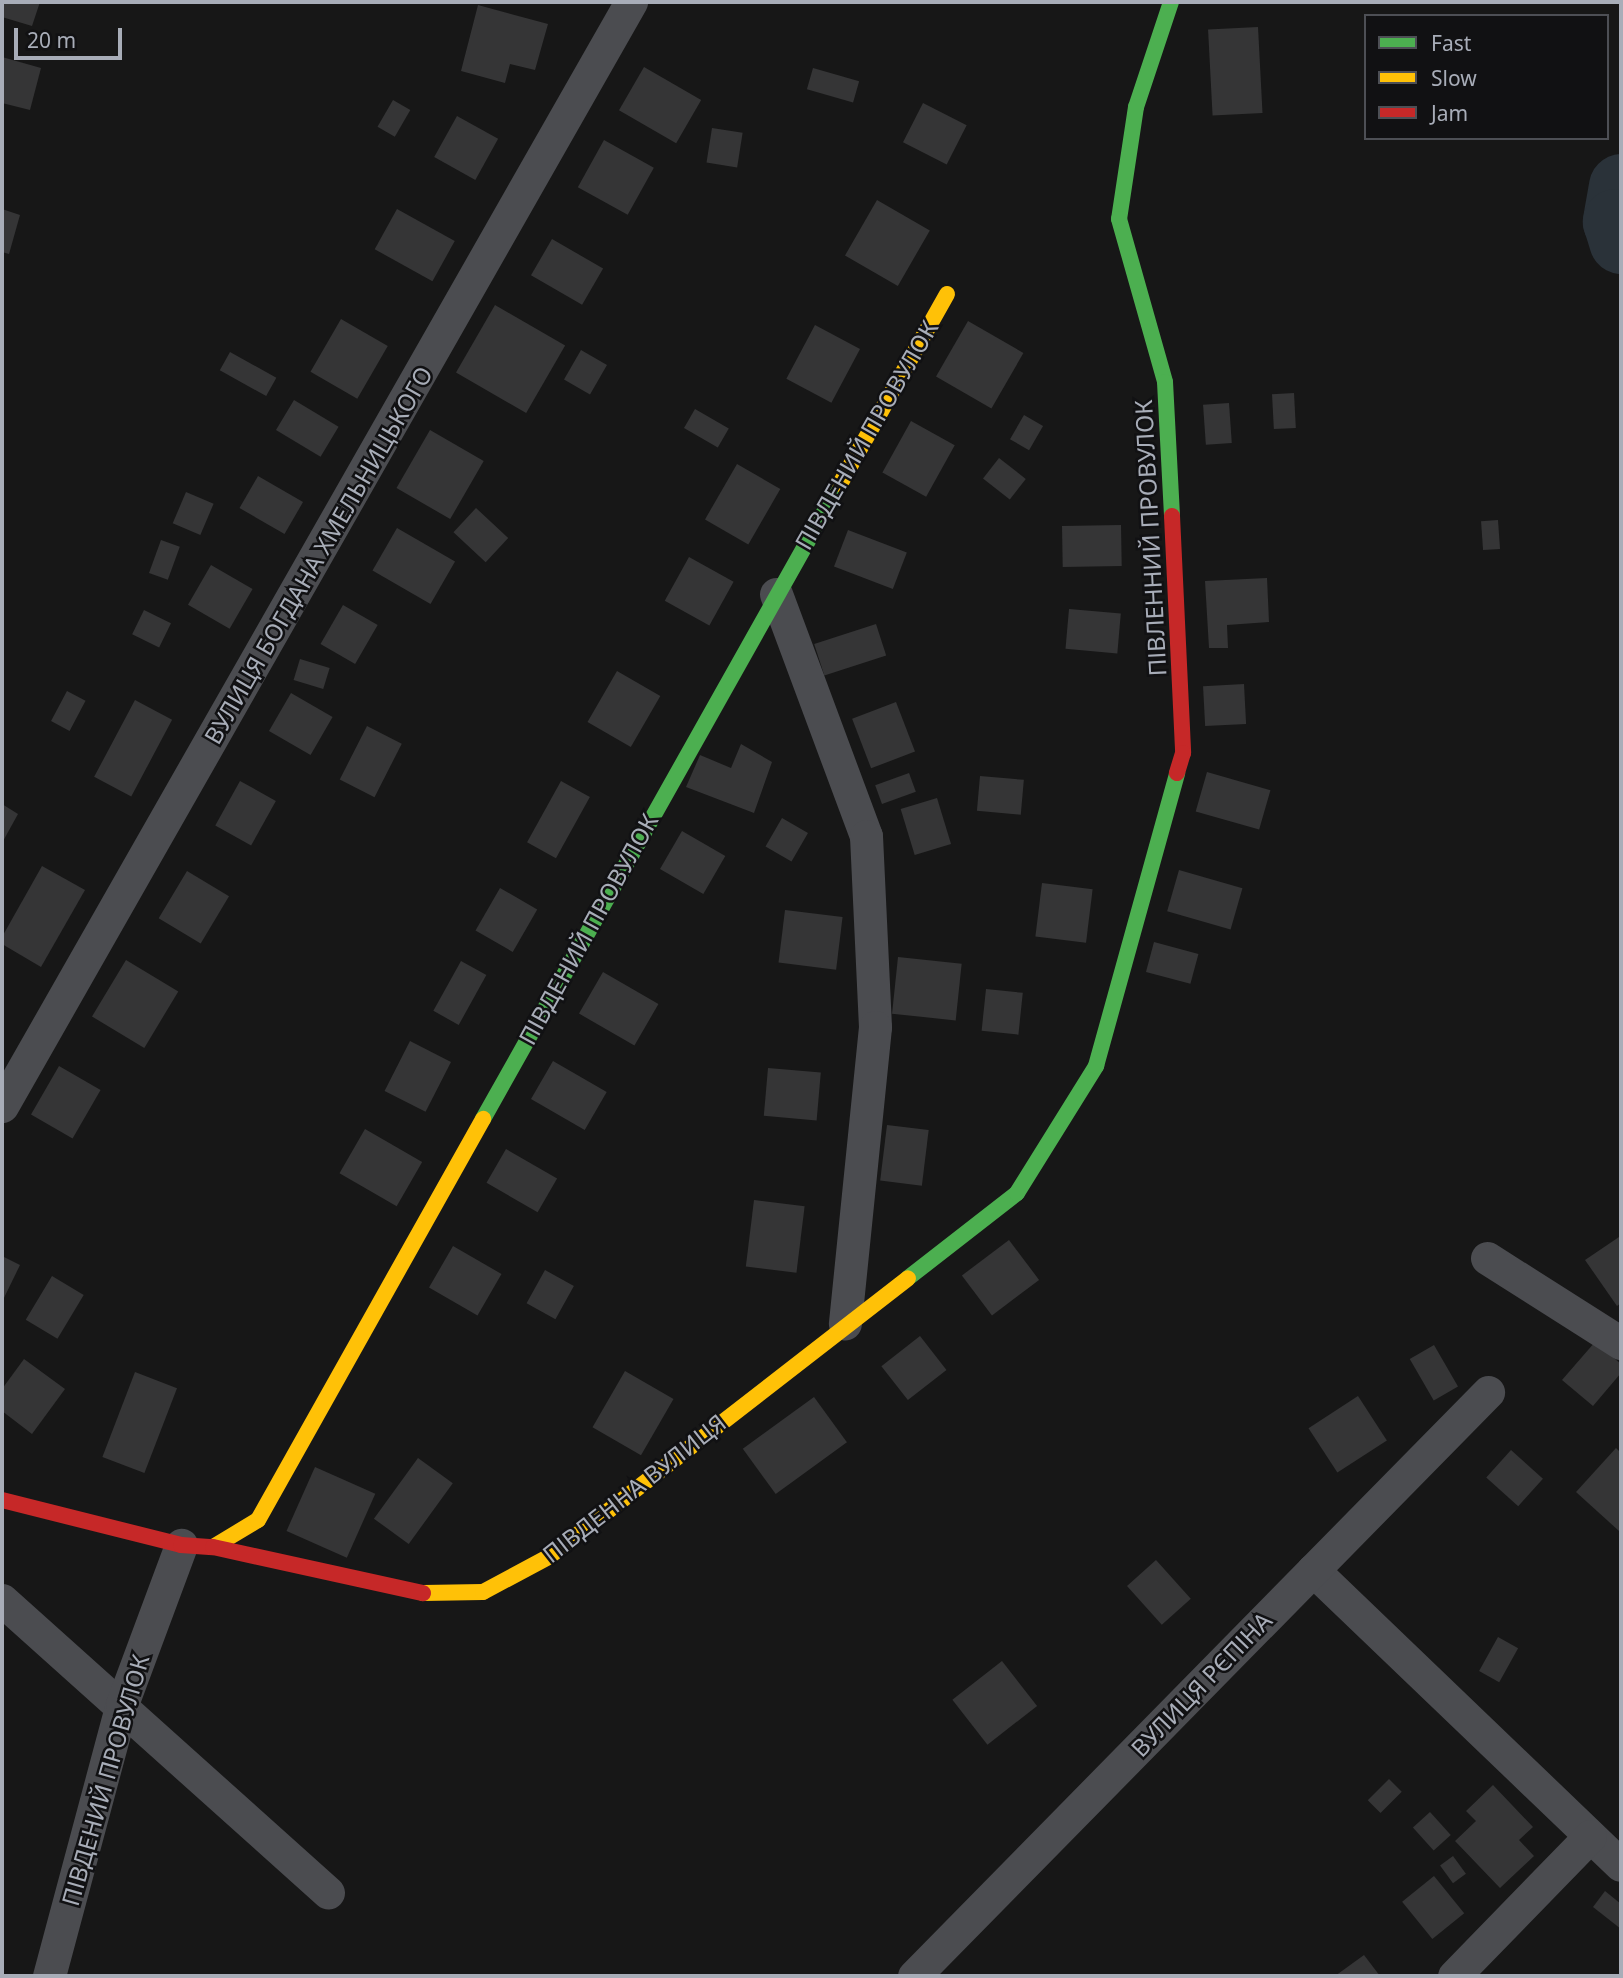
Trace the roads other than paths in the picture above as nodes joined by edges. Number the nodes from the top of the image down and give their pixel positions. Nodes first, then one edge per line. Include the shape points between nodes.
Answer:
1 (631, 2) edge
2 (1170, 5) edge
3 (947, 294) dead end
4 (776, 594) junction
5 (1096, 1066) joint
6 (2, 1106) edge
7 (1487, 1258) dead end
8 (845, 1323) junction
9 (1621, 1343) edge
10 (1488, 1392) dead end
11 (2, 1500) edge
12 (197, 1546) junction
13 (1313, 1570) junction
14 (2, 1600) edge
15 (122, 1704) junction
16 (1590, 1836) junction
17 (1621, 1865) edge
18 (328, 1894) dead end
19 (49, 1976) edge
20 (914, 1976) edge
21 (1454, 1976) edge

1 - 6 street, ВУЛИЦЯ БОГДАНА ХМЕЛЬНИЦЬКОГО
2 - 5 street, ПІВЛЕННИЙ ПРОВУЛОК via 1136,107 1119,219 1165,382 1183,753
3 - 4 street, ПІВДЕНИЙ ПРОВУЛОК
4 - 8 street via 866,836 875,1027
4 - 12 street, ПІВДЕНИЙ ПРОВУЛОК via 258,1520
5 - 8 street, ПІВДЕННА ВУЛИЦЯ via 1017,1193
7 - 9 street
8 - 12 street, ПІВДЕННА ВУЛИЦЯ via 550,1556 483,1592 423,1592
10 - 13 street, ВУЛИЦЯ РЄПІНА
11 - 12 street, ПІВДЕННА ВУЛИЦЯ
12 - 15 street, ПІВДЕНИЙ ПРОВУЛОК
13 - 16 street
13 - 20 street, ВУЛИЦЯ РЄПІНА
14 - 15 street
15 - 18 street
15 - 19 street, ПІВДЕНИЙ ПРОВУЛОК
16 - 17 street
16 - 21 street

